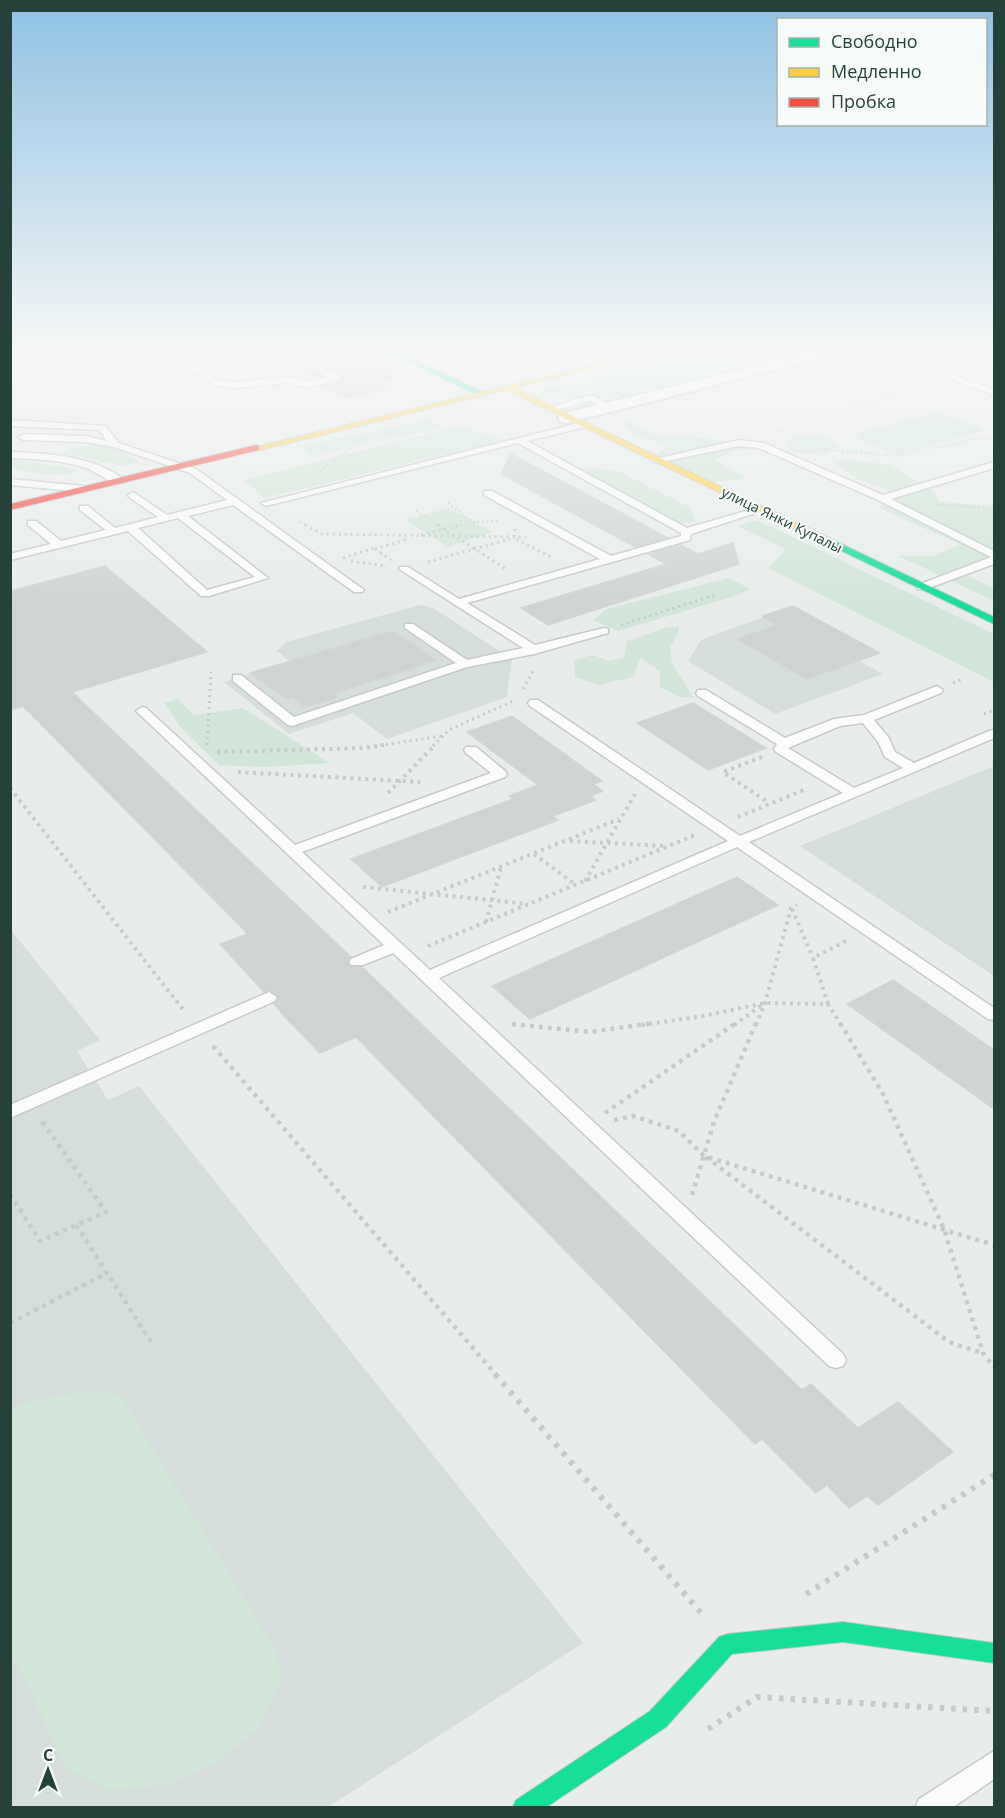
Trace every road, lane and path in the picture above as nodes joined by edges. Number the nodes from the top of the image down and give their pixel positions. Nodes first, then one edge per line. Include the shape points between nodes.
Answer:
1 (108, 436) edge
2 (304, 436) edge
3 (537, 436) edge
4 (606, 436) edge
5 (765, 436) edge
6 (23, 437) dead end
7 (994, 439) edge
8 (519, 440) junction
9 (116, 445) junction
10 (761, 445) junction
11 (351, 447) dead end
12 (812, 448) dead end
13 (10, 454) edge
14 (656, 460) junction
15 (994, 465) edge
16 (180, 466) junction
17 (120, 481) junction
18 (10, 482) edge
19 (84, 489) junction
20 (488, 493) dead end
21 (133, 495) dead end
22 (283, 498) junction
23 (882, 498) junction
24 (236, 501) junction
25 (448, 503) dead end
26 (266, 504) dead end
27 (10, 507) edge
28 (84, 508) dead end
29 (760, 510) junction
30 (416, 511) dead end
31 (180, 515) junction
32 (165, 518) junction
33 (473, 522) junction
34 (32, 523) dead end
35 (504, 523) dead end
36 (512, 525) dead end
37 (130, 527) junction
38 (445, 529) junction
39 (113, 531) junction
40 (686, 532) junction
41 (322, 534) dead end
42 (562, 534) junction
43 (456, 536) junction
44 (415, 537) junction
45 (514, 538) junction
46 (59, 545) junction
47 (475, 549) junction
48 (994, 555) edge
49 (10, 557) edge
50 (608, 558) junction
51 (994, 561) edge
52 (404, 569) junction
53 (573, 569) junction
54 (528, 582) junction
55 (922, 587) junction
56 (358, 590) dead end
57 (714, 594) dead end
58 (460, 602) junction
59 (994, 621) edge
60 (409, 626) dead end
61 (604, 631) joint
62 (539, 648) junction
63 (465, 664) junction
64 (212, 672) dead end
65 (237, 678) dead end
66 (937, 690) dead end
67 (702, 693) dead end
68 (534, 703) dead end
69 (142, 711) dead end
70 (866, 719) junction
71 (994, 734) edge
72 (443, 736) junction
73 (783, 746) junction
74 (471, 750) dead end
75 (913, 768) junction
76 (205, 770) junction
77 (645, 779) junction
78 (400, 782) junction
79 (423, 782) dead end
80 (10, 788) edge
81 (853, 793) junction
82 (770, 804) dead end
83 (619, 819) junction
84 (356, 828) junction
85 (566, 841) junction
86 (738, 842) junction
87 (606, 843) junction
88 (669, 846) dead end
89 (292, 851) junction
90 (533, 854) junction
91 (501, 867) junction
92 (585, 881) dead end
93 (328, 884) junction
94 (576, 885) dead end
95 (433, 894) junction
96 (817, 895) junction
97 (492, 900) junction
98 (529, 904) dead end
99 (791, 908) junction
100 (367, 920) junction
101 (486, 922) dead end
102 (868, 930) junction
103 (395, 946) junction
104 (813, 958) junction
105 (357, 962) dead end
106 (428, 977) junction
107 (269, 997) dead end
108 (765, 1003) junction
109 (828, 1004) junction
110 (994, 1015) edge
111 (510, 1024) dead end
112 (199, 1030) junction
113 (30, 1104) junction
114 (10, 1112) edge
115 (587, 1126) junction
116 (704, 1156) junction
117 (10, 1194) edge
118 (685, 1219) junction
119 (76, 1225) junction
120 (944, 1229) junction
121 (994, 1245) edge
122 (107, 1273) junction
123 (10, 1323) edge
124 (151, 1342) dead end
125 (983, 1353) junction
126 (836, 1360) dead end
127 (994, 1367) edge
128 (994, 1475) edge
129 (800, 1598) dead end
130 (727, 1644) junction
131 (994, 1653) edge
132 (994, 1711) edge
133 (698, 1736) dead end
134 (994, 1764) edge
135 (524, 1808) edge
136 (928, 1808) edge

1 - 9 lane
2 - 16 street
3 - 8 lane
4 - 14 street, улица Янки Купалы
5 - 10 path
6 - 9 lane via 85,439
7 - 12 path via 971,440 899,456
8 - 22 lane
8 - 40 lane
9 - 16 lane
10 - 14 lane via 739,443
10 - 23 lane
11 - 22 path
13 - 17 lane via 90,466
14 - 29 street, улица Янки Купалы
15 - 23 lane
16 - 17 street
16 - 24 lane
17 - 19 street
18 - 19 lane
19 - 27 street
20 - 42 lane
21 - 32 lane
22 - 26 lane
23 - 48 lane
24 - 31 lane
24 - 56 lane
25 - 33 path
28 - 39 lane
29 - 40 lane
29 - 55 street, улица Янки Купалы
30 - 38 path
31 - 32 lane
31 - 37 lane via 263,578 205,594
32 - 37 lane
33 - 35 path
33 - 38 path
34 - 46 lane
36 - 45 path via 516,531
37 - 39 lane
38 - 43 path
38 - 44 path
39 - 46 lane
40 - 50 lane via 686,538
41 - 44 path
42 - 45 path
42 - 50 lane
43 - 44 path
43 - 45 path
43 - 47 path
44 - 52 path via 340,559
45 - 47 path
45 - 53 path
46 - 49 lane
47 - 52 path
47 - 54 path
50 - 53 lane
51 - 55 lane
52 - 58 lane
53 - 54 lane
54 - 58 lane
55 - 59 street, улица Янки Купалы
57 - 61 path
58 - 62 lane
60 - 63 lane
61 - 62 lane
62 - 63 lane
62 - 72 path via 519,698
63 - 65 lane via 292,722
64 - 72 path via 207,752 364,748
66 - 70 lane
67 - 73 lane
68 - 77 lane
69 - 76 lane
70 - 73 lane via 838,722
70 - 75 lane via 890,754
71 - 75 lane
72 - 78 path
73 - 81 lane
73 - 82 path via 723,772
74 - 84 lane via 500,774
75 - 81 lane
76 - 78 path
76 - 89 lane
77 - 83 path
77 - 86 lane
78 - 79 path
78 - 84 path
80 - 112 path
81 - 86 lane
83 - 85 path
83 - 87 path
84 - 89 lane
85 - 87 path
85 - 90 path
86 - 96 lane
86 - 106 lane
87 - 88 path
87 - 92 path
89 - 93 lane
90 - 91 path
90 - 94 path
91 - 95 path
91 - 97 path
93 - 95 path
93 - 100 lane
95 - 97 path
95 - 100 path
96 - 99 path
96 - 102 lane
97 - 98 path
97 - 101 path
99 - 104 path
99 - 108 path
100 - 103 lane
102 - 104 path
102 - 110 lane
103 - 105 lane
103 - 106 lane
104 - 109 path
106 - 115 lane
107 - 112 lane
108 - 109 path
108 - 111 path via 703,1017 590,1032
108 - 115 path
108 - 116 path via 714,1122
109 - 120 path via 883,1094
112 - 113 lane
112 - 130 path
113 - 114 lane
113 - 119 path via 106,1212
115 - 116 path via 633,1116 679,1131
115 - 118 lane
116 - 118 path
116 - 120 path
116 - 125 path via 949,1342
117 - 119 path via 40,1241
118 - 126 lane
119 - 122 path
120 - 121 path
120 - 125 path
122 - 123 path
122 - 124 path
125 - 127 path
128 - 129 path
130 - 131 street via 843,1632
130 - 135 street via 658,1719
132 - 133 path via 757,1697
134 - 136 lane

